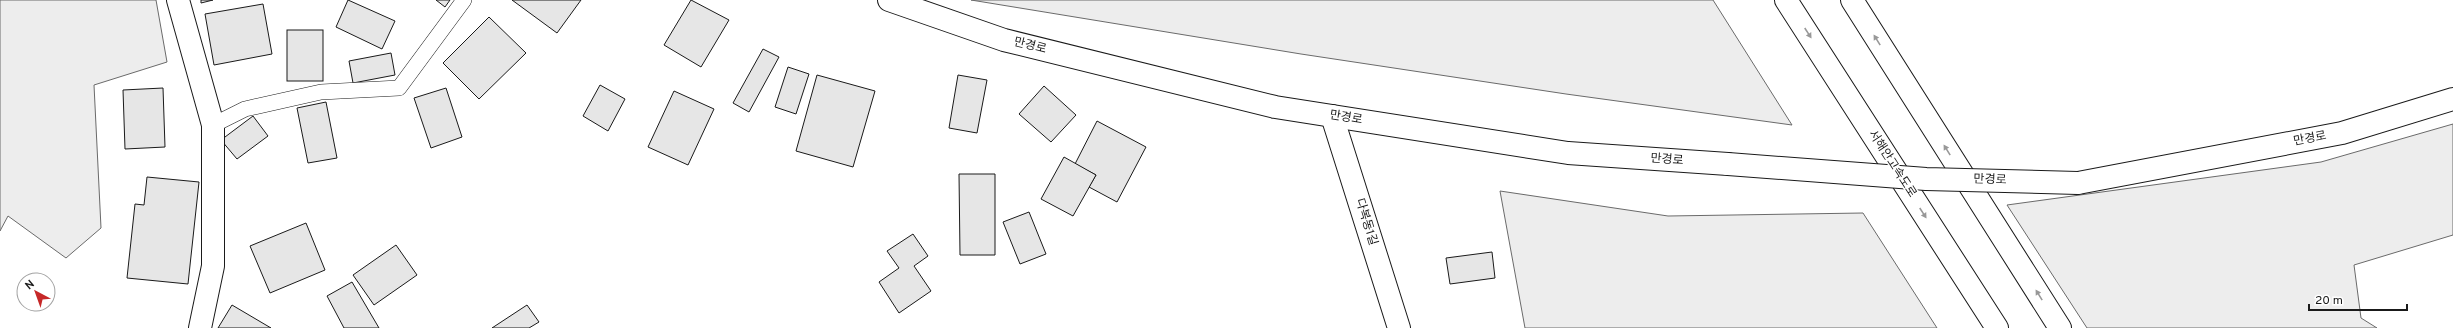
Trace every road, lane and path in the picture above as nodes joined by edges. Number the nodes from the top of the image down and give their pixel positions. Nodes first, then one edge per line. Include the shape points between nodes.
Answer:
1 (178, 0) edge
2 (464, 0) edge
3 (889, 0) edge
4 (1786, 0) edge
5 (1852, 0) edge
6 (2453, 99) edge
7 (1332, 116) junction
8 (213, 125) junction
9 (200, 328) edge
10 (1399, 328) edge
11 (1997, 328) edge
12 (2060, 328) edge

1 - 8 main road
2 - 8 lane via 399,88 321,92 245,109
3 - 7 main road, 만경로 via 1004,40 1275,107
4 -> 11 main road, 서해안고속도로
12 -> 5 main road
6 - 7 main road, 만경로, bridge via 2342,133 2078,183 1926,178 1568,153
7 - 10 main road, 다복동1길
8 - 9 main road via 213,266

